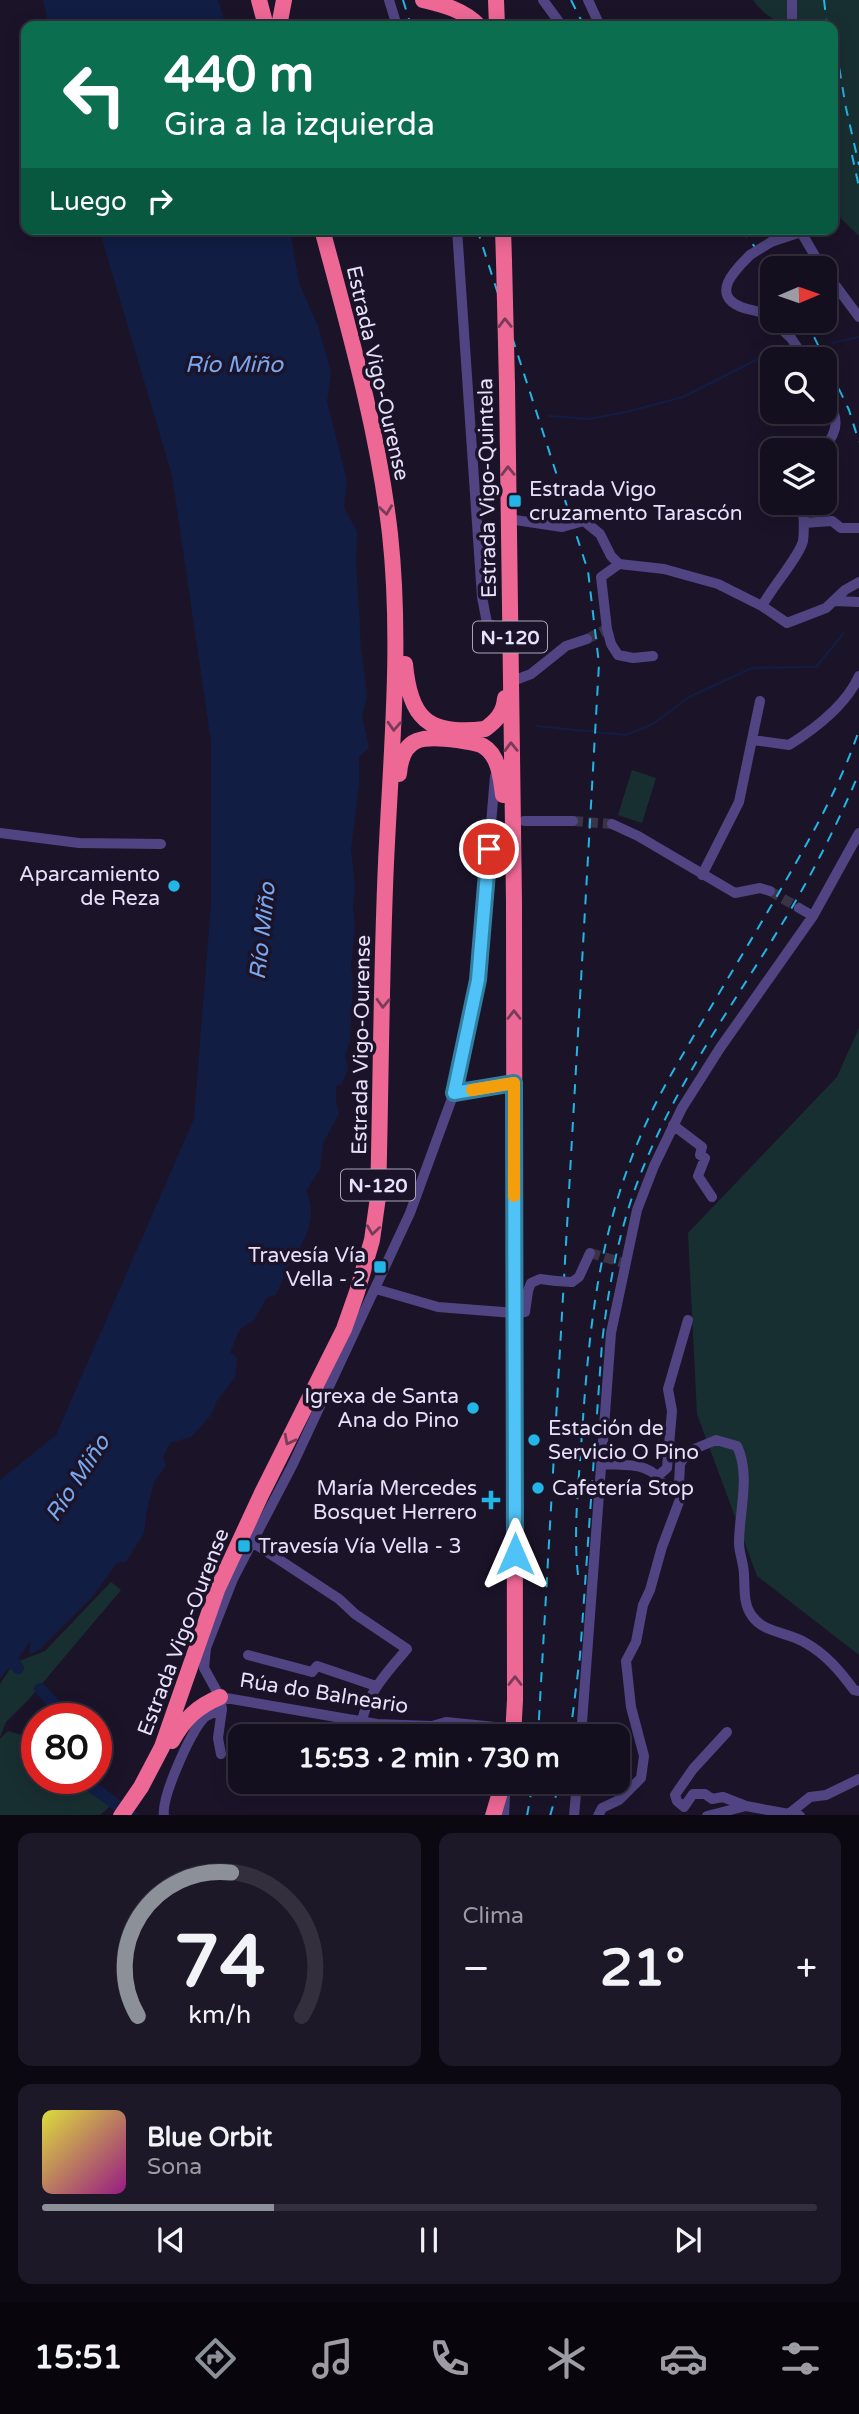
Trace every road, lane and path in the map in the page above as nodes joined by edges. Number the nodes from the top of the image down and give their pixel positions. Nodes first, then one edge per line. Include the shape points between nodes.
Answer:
1 (259, 0) edge
2 (284, 0) edge
3 (389, 0) edge
4 (423, 0) edge
5 (496, 0) edge
6 (543, 0) edge
7 (588, 0) edge
8 (792, 0) edge
9 (265, 21) edge
10 (280, 21) edge
11 (395, 21) edge
12 (474, 21) edge
13 (497, 21) edge
14 (558, 21) edge
15 (596, 21) edge
16 (792, 21) edge
17 (324, 235) edge
18 (457, 235) edge
19 (503, 235) edge
20 (788, 235) edge
21 (804, 235) edge
22 (816, 256) edge
23 (837, 288) edge
24 (760, 311) edge
25 (859, 317) edge
26 (786, 333) edge
27 (797, 347) edge
28 (804, 515) edge
29 (508, 519) junction
30 (804, 523) junction
31 (859, 528) edge
32 (390, 536) junction
33 (619, 564) junction
34 (859, 582) edge
35 (835, 601) junction
36 (859, 602) edge
37 (762, 606) junction
38 (510, 633) junction
39 (587, 639) tunnel mouth
40 (653, 656) dead end
41 (859, 676) edge
42 (510, 682) junction
43 (760, 701) dead end
44 (753, 740) junction
45 (503, 814) junction
46 (524, 821) junction
47 (573, 821) tunnel mouth
48 (612, 824) tunnel mouth
49 (0, 833) edge
50 (859, 833) edge
51 (161, 844) dead end
52 (512, 846) junction
53 (702, 874) junction
54 (771, 891) tunnel mouth
55 (514, 902) junction
56 (799, 908) tunnel mouth
57 (813, 916) junction
58 (384, 969) junction
59 (514, 1083) junction
60 (454, 1093) junction
61 (673, 1125) junction
62 (712, 1197) dead end
63 (590, 1254) dead end
64 (376, 1289) junction
65 (515, 1313) junction
66 (688, 1320) dead end
67 (602, 1464) junction
68 (659, 1475) junction
69 (679, 1484) junction
70 (252, 1542) junction
71 (248, 1655) dead end
72 (376, 1686) junction
73 (859, 1691) edge
74 (221, 1703) junction
75 (362, 1721) junction
76 (387, 1724) edge
77 (439, 1724) edge
78 (474, 1724) edge
79 (510, 1724) edge
80 (582, 1724) edge
81 (727, 1732) dead end
82 (221, 1754) dead end
83 (859, 1779) edge
84 (143, 1787) junction
85 (498, 1794) edge
86 (500, 1794) edge
87 (503, 1794) edge
88 (576, 1794) edge
89 (746, 1806) junction
90 (795, 1814) edge
91 (122, 1815) edge
92 (164, 1815) edge
93 (485, 1815) edge
94 (493, 1815) edge
95 (502, 1815) edge
96 (574, 1815) edge
97 (598, 1815) edge
98 (707, 1815) edge

1 - 9 highway
2 - 10 highway
3 - 11 street
4 - 12 highway
5 - 13 highway
6 - 14 street
7 - 15 street
8 - 16 street
17 -> 32 highway, Estrada Vigo-Ourense / N-120 via 377,448
18 - 38 street via 482,597 487,623
29 -> 19 highway, Estrada Vigo-Quintela / N-120, bridge
20 - 24 street, bridge via 750,255 729,275 726,288 730,300
21 - 22 street
23 - 25 street
26 - 27 street
28 - 30 street
29 - 33 street, bridge via 562,527 584,521 600,534
29 - 38 highway, Estrada Vigo-Quintela / N-120
30 - 31 street via 832,521 841,528
30 - 37 street via 798,553
32 - 38 highway via 407,682 412,705 422,719 445,728 477,730 492,724 505,708 505,649
32 -> 58 highway, Estrada Vigo-Ourense / N-120 via 397,648
33 - 37 street via 664,569 718,584
33 - 40 street via 601,576 611,644 618,655
34 - 35 street
35 - 36 street
35 - 37 street via 787,623
38 - 42 highway, Estrada Vigo-Quintela / N-120
39 - 42 street via 566,646 531,674
41 - 44 street via 832,711 789,745
45 -> 42 highway, Estrada Vigo-Quintela / N-120
43 - 44 street
44 - 53 street via 739,802
45 - 46 street
45 - 52 highway, Estrada Vigo-Quintela / N-120
45 - 55 highway
45 - 58 highway via 499,768 485,747 432,737 406,748 401,758
45 - 60 street via 478,980
46 - 47 street
46 - 52 street
48 - 53 street
49 - 51 street via 79,843
50 - 57 street
52 - 55 highway, Estrada Vigo-Quintela / N-120
53 - 54 street via 735,893 760,888
59 -> 55 highway, Estrada Vigo-Quintela / N-120
56 - 57 street
57 - 61 street via 720,1048
58 -> 84 highway, Estrada Vigo-Ourense / N-120 via 378,1197 357,1292 344,1329 223,1578 171,1724
59 - 60 street
59 - 65 highway, N-120
60 - 64 street
61 - 62 street via 702,1147 700,1155 705,1158 698,1176
61 - 67 street via 637,1210 624,1263 611,1333
63 - 65 street, bridge via 572,1282 540,1279 531,1283 525,1312
64 - 65 street via 438,1307
64 - 70 street
79 -> 65 highway, N-120
66 - 68 street via 668,1389 672,1411 667,1468
67 - 68 street via 650,1469
67 - 80 street
68 - 69 street via 665,1488
69 - 73 street via 680,1464 687,1452 716,1440 737,1446 743,1488 738,1545 751,1615 765,1629 803,1641 824,1654
69 - 97 street via 682,1494 626,1661 631,1707 644,1756 641,1778
70 - 72 street via 407,1649
70 - 74 street via 206,1648 204,1668
71 - 72 street via 312,1672 317,1666
72 - 75 street
74 - 75 street, Rúa do Balneario
74 - 82 street
74 - 84 highway via 203,1704 182,1724
74 - 92 street via 204,1717 181,1756
75 - 76 street, Rúa do Balneario
77 - 78 street, Rúa do Balneario
81 - 89 street via 675,1795 684,1807 693,1794 705,1794 712,1800 723,1797
83 - 90 street via 810,1797
84 - 91 highway, Estrada Vigo-Ourense / N-120
85 - 93 street
86 - 94 highway
87 - 95 highway
88 - 96 street
89 - 90 street
89 - 98 street

